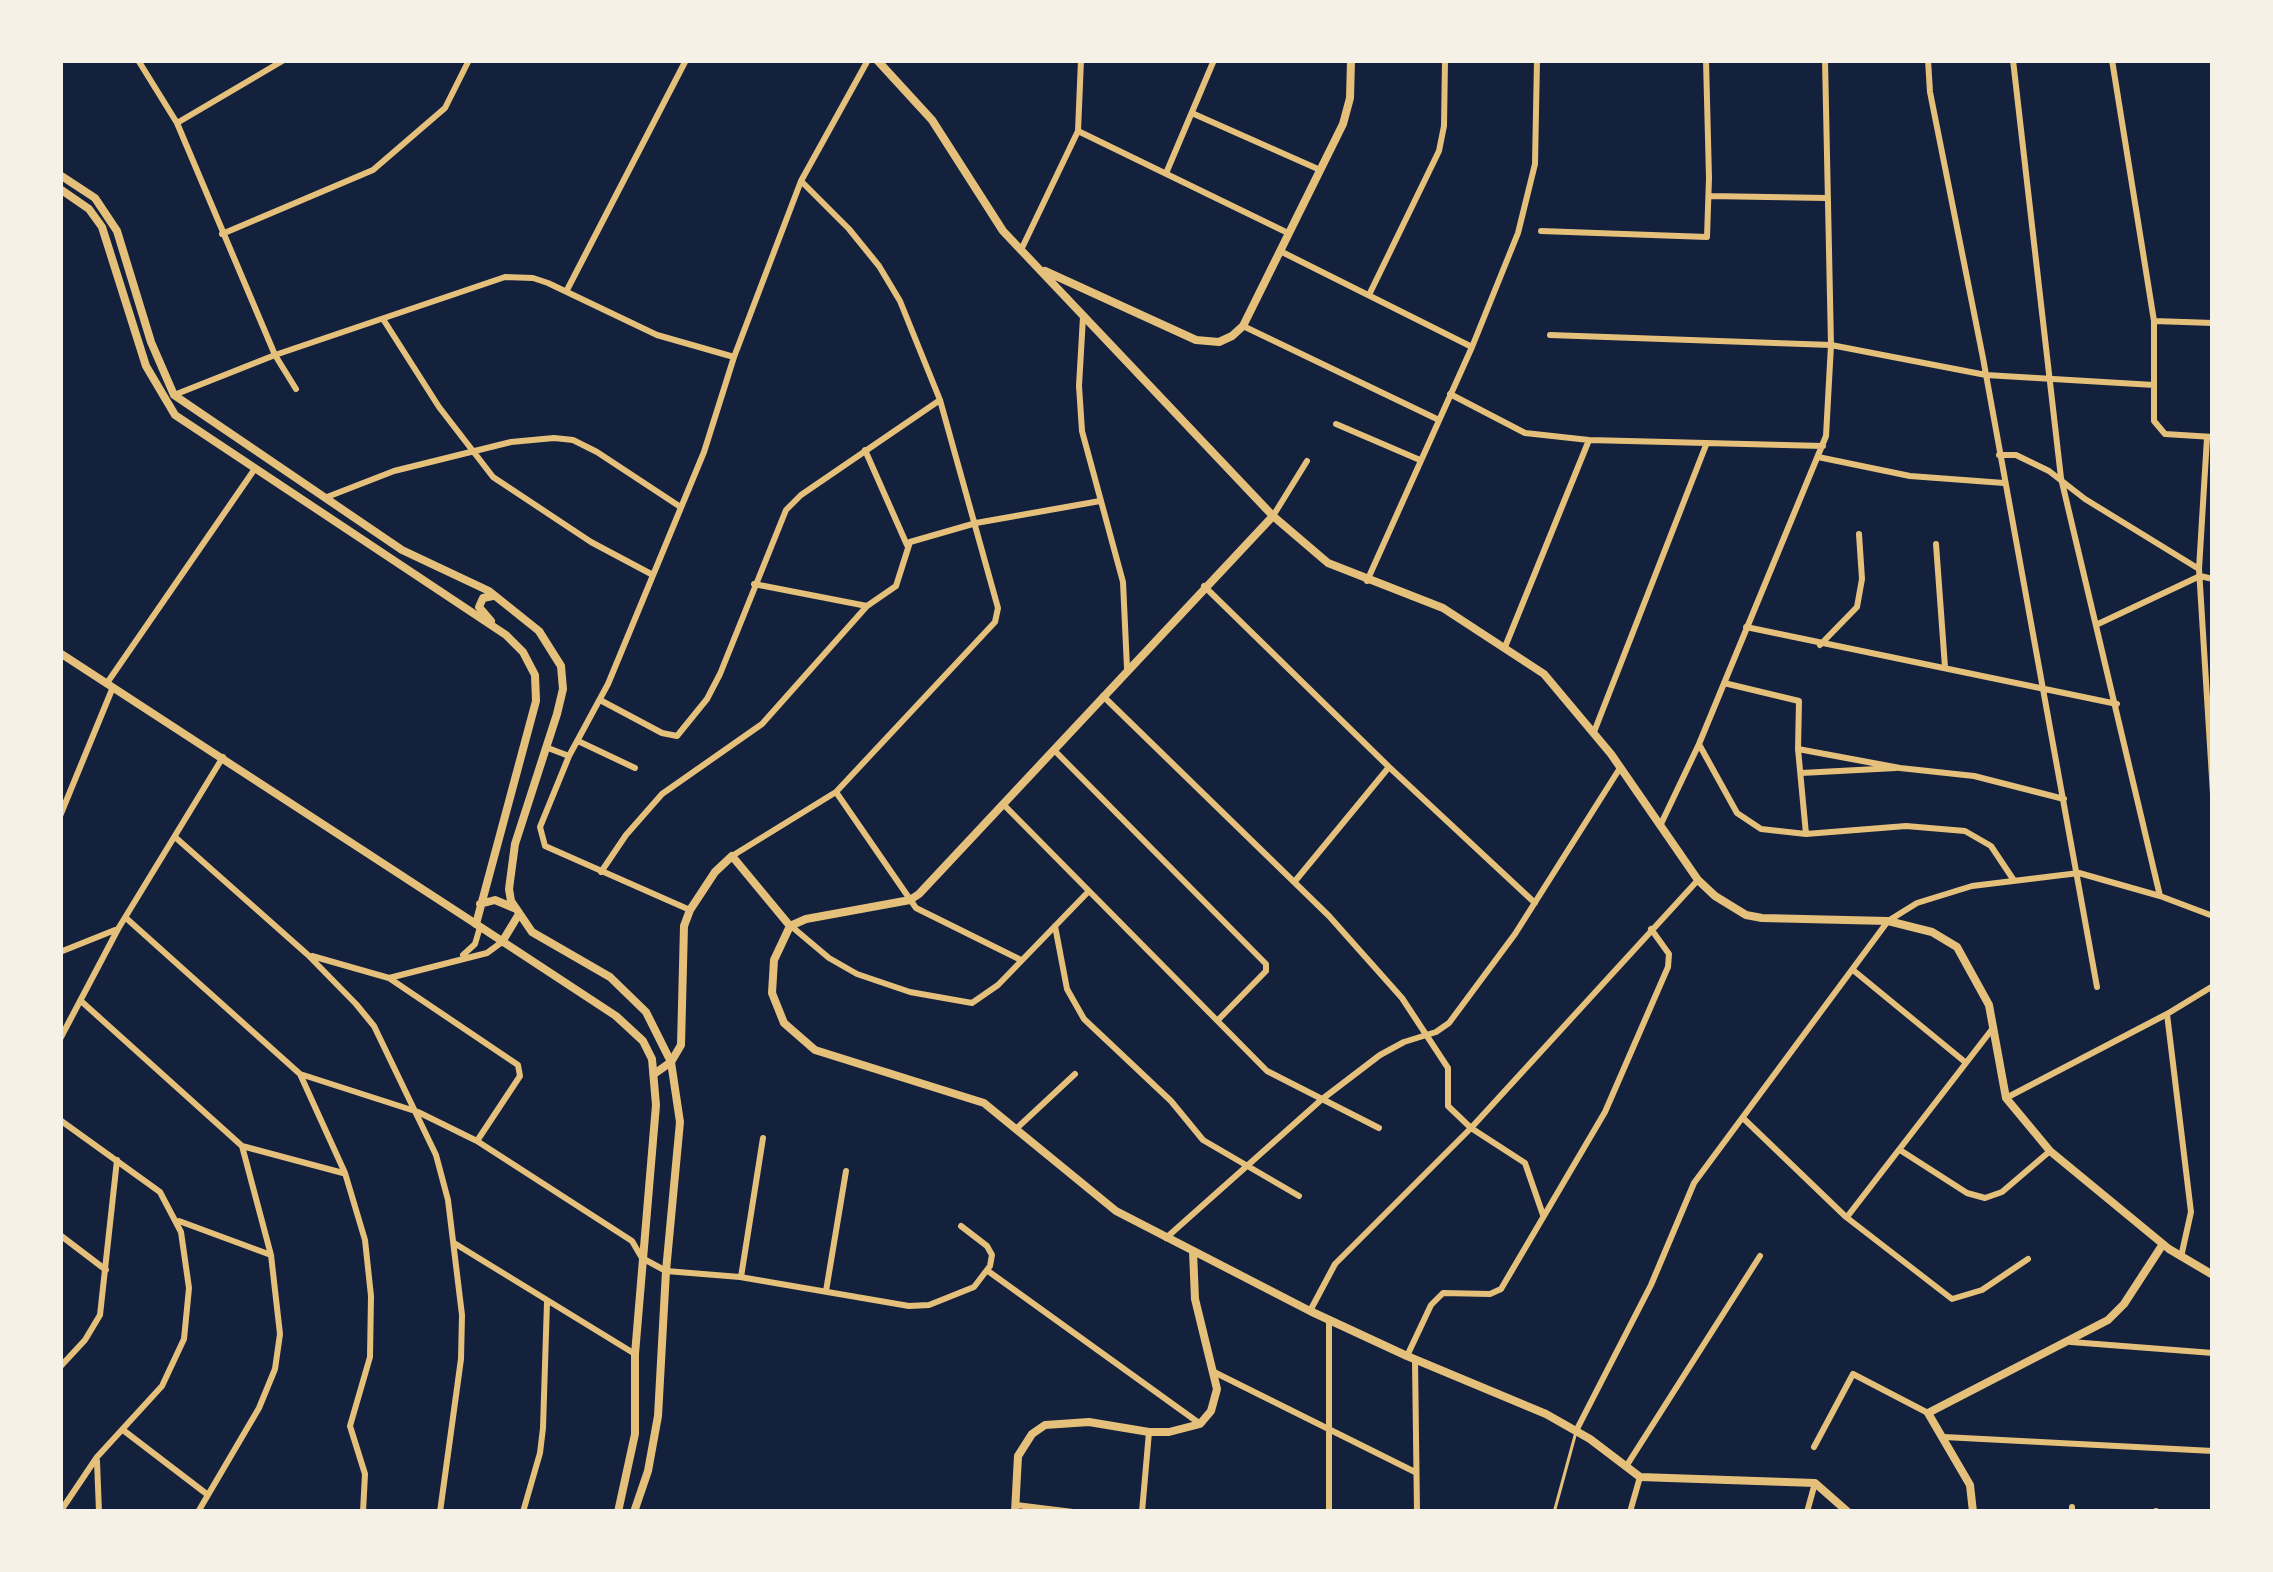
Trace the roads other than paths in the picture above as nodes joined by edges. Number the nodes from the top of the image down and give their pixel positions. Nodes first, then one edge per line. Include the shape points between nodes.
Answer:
1 (139, 60) edge
2 (284, 60) edge
3 (469, 60) edge
4 (686, 60) edge
5 (872, 60) edge
6 (1081, 60) edge
7 (1214, 60) edge
8 (1351, 60) edge
9 (1445, 60) edge
10 (1537, 60) edge
11 (1706, 60) edge
12 (1825, 60) edge
13 (1928, 60) edge
14 (2013, 60) edge
15 (2112, 60) edge
16 (1194, 114) junction
17 (177, 124) junction
18 (1078, 131) junction
19 (1318, 170) junction
20 (1167, 172) junction
21 (60, 176) edge
22 (801, 182) junction
23 (60, 189) edge
24 (1708, 196) junction
25 (1826, 198) junction
26 (1541, 231) dead end
27 (1288, 232) junction
28 (222, 233) junction
29 (1021, 250) junction
30 (1280, 251) junction
31 (1043, 270) junction
32 (567, 290) junction
33 (1369, 295) junction
34 (1083, 314) junction
35 (383, 319) junction
36 (2154, 321) junction
37 (2213, 323) edge
38 (1243, 326) junction
39 (1550, 335) dead end
40 (1831, 345) junction
41 (1472, 346) junction
42 (275, 355) junction
43 (734, 357) junction
44 (1986, 375) junction
45 (2048, 379) junction
46 (2155, 385) junction
47 (296, 389) dead end
48 (1450, 394) junction
49 (174, 395) junction
50 (163, 400) junction
51 (940, 400) junction
52 (1439, 420) junction
53 (1336, 424) dead end
54 (2210, 437) edge
55 (1588, 440) junction
56 (1706, 445) junction
57 (1823, 446) junction
58 (866, 450) junction
59 (473, 451) junction
60 (1999, 455) junction
61 (1818, 457) junction
62 (1307, 460) dead end
63 (1420, 460) junction
64 (254, 470) junction
65 (2061, 478) junction
66 (2004, 483) junction
67 (325, 498) junction
68 (1100, 501) junction
69 (680, 506) junction
70 (1273, 516) junction
71 (976, 524) junction
72 (1859, 534) dead end
73 (909, 543) junction
74 (1936, 544) dead end
75 (2199, 573) junction
76 (653, 575) junction
77 (2213, 579) edge
78 (1366, 580) junction
79 (754, 584) junction
80 (1204, 586) junction
81 (500, 600) junction
82 (867, 605) junction
83 (2098, 624) junction
84 (1746, 627) junction
85 (506, 635) junction
86 (1820, 645) junction
87 (1505, 646) junction
88 (60, 653) edge
89 (1946, 667) junction
90 (1127, 668) junction
91 (2208, 680) edge
92 (1724, 683) junction
93 (110, 685) junction
94 (2042, 686) junction
95 (1102, 696) junction
96 (600, 700) junction
97 (2117, 704) junction
98 (1594, 732) junction
99 (578, 741) junction
100 (1699, 744) junction
101 (548, 748) junction
102 (1798, 749) junction
103 (1054, 750) junction
104 (568, 756) junction
105 (223, 757) junction
106 (1388, 767) junction
107 (635, 768) dead end
108 (1620, 768) junction
109 (1900, 768) junction
110 (1800, 773) junction
111 (836, 792) junction
112 (2213, 794) edge
113 (2064, 799) junction
114 (1005, 806) junction
115 (60, 817) edge
116 (1660, 826) junction
117 (1806, 834) junction
118 (175, 837) junction
119 (732, 856) junction
120 (601, 872) junction
121 (2078, 873) junction
122 (2013, 879) junction
123 (1698, 880) junction
124 (1295, 882) junction
125 (1088, 892) junction
126 (2160, 896) junction
127 (910, 900) junction
128 (1535, 903) junction
129 (480, 904) junction
130 (689, 910) junction
131 (517, 911) junction
132 (2213, 916) edge
133 (126, 918) junction
134 (1888, 921) junction
135 (478, 926) junction
136 (790, 926) junction
137 (1054, 926) junction
138 (118, 928) junction
139 (1651, 929) junction
140 (502, 942) junction
141 (60, 952) edge
142 (308, 955) junction
143 (461, 958) junction
144 (1021, 960) junction
145 (1852, 970) junction
146 (389, 978) junction
147 (2213, 986) edge
148 (2097, 987) dead end
149 (81, 1001) junction
150 (2167, 1014) junction
151 (1218, 1020) junction
152 (1996, 1026) junction
153 (1429, 1035) junction
154 (60, 1039) edge
155 (671, 1062) junction
156 (1965, 1062) junction
157 (300, 1074) junction
158 (654, 1074) junction
159 (1075, 1074) dead end
160 (2006, 1098) junction
161 (1321, 1100) junction
162 (418, 1112) junction
163 (1743, 1118) junction
164 (60, 1120) edge
165 (1017, 1128) junction
166 (1379, 1128) dead end
167 (1471, 1128) junction
168 (764, 1138) dead end
169 (477, 1142) junction
170 (242, 1146) junction
171 (1900, 1150) junction
172 (2050, 1150) junction
173 (118, 1160) junction
174 (1243, 1167) junction
175 (846, 1171) dead end
176 (344, 1173) junction
177 (1299, 1196) dead end
178 (1543, 1214) junction
179 (1846, 1217) junction
180 (177, 1220) junction
181 (961, 1226) dead end
182 (60, 1235) edge
183 (1166, 1238) junction
184 (454, 1244) junction
185 (2163, 1244) junction
186 (1193, 1251) junction
187 (271, 1255) junction
188 (1760, 1256) dead end
189 (2181, 1257) junction
190 (642, 1258) junction
191 (2028, 1259) dead end
192 (106, 1270) junction
193 (666, 1271) junction
194 (988, 1271) junction
195 (2213, 1275) edge
196 (740, 1277) junction
197 (825, 1292) junction
198 (547, 1301) junction
199 (1310, 1311) junction
200 (1330, 1320) junction
201 (2071, 1342) junction
202 (2213, 1353) edge
203 (635, 1354) junction
204 (1411, 1358) junction
205 (60, 1367) edge
206 (1213, 1372) junction
207 (1928, 1413) junction
208 (1200, 1424) junction
209 (123, 1430) junction
210 (1328, 1430) junction
211 (1576, 1431) junction
212 (1149, 1432) junction
213 (1944, 1437) junction
214 (1814, 1447) dead end
215 (2213, 1451) edge
216 (97, 1457) junction
217 (1627, 1465) junction
218 (1415, 1472) junction
219 (1640, 1477) junction
220 (1816, 1483) junction
221 (208, 1495) junction
222 (1016, 1509) edge
223 (1555, 1509) edge
224 (60, 1512) edge
225 (99, 1512) edge
226 (198, 1512) edge
227 (363, 1512) edge
228 (440, 1512) edge
229 (523, 1512) edge
230 (618, 1512) edge
231 (634, 1512) edge
232 (1073, 1512) edge
233 (1142, 1512) edge
234 (1329, 1512) edge
235 (1417, 1512) edge
236 (1630, 1512) edge
237 (1807, 1512) edge
238 (1848, 1512) edge
239 (1973, 1512) edge

1 - 17 street
2 - 17 street
3 - 28 street via 445,108 373,170
4 - 32 street
5 - 22 street
5 - 29 street via 927,112
6 - 18 street
7 - 16 street
8 - 19 street via 1347,112
9 - 33 street via 1439,151
10 - 41 street via 1531,186
11 - 24 street
12 - 25 street
13 - 44 street
14 - 45 street
15 - 36 street
16 - 19 street
16 - 20 street
17 - 28 street
18 - 20 street
18 - 29 street
19 - 27 street
20 - 27 street
21 - 49 street via 94,198 117,231
22 - 43 street
22 - 51 street via 879,266
23 - 50 street via 89,209 108,237 137,343
24 - 25 street
24 - 26 street via 1706,237
25 - 40 street
27 - 30 street
28 - 42 street
29 - 31 street
30 - 33 street
30 - 38 street
31 - 34 street
31 - 38 street via 1196,340 1219,342
32 - 35 street via 505,277
32 - 43 street via 657,335
33 - 41 street
34 - 68 street via 1080,407
34 - 70 street
35 - 42 street
35 - 59 street
36 - 37 street
36 - 46 street
38 - 52 street
39 - 40 street
40 - 44 street
40 - 57 street
41 - 48 street
42 - 47 street
42 - 49 street
43 - 69 street
44 - 45 street
44 - 60 street
45 - 46 street
45 - 65 street
46 - 54 street via 2158,428
48 - 52 street
48 - 55 street via 1525,433
49 - 50 street
49 - 67 street
50 - 64 street
51 - 58 street
51 - 71 street
52 - 63 street
53 - 63 street
54 - 75 street
55 - 56 street
55 - 87 street
56 - 57 street
56 - 98 street
57 - 61 street
58 - 73 street
58 - 79 street via 786,510
59 - 67 street
59 - 69 street via 573,440
59 - 76 street via 507,488
60 - 65 street
60 - 66 street
61 - 66 street via 1910,476
61 - 84 street
62 - 70 street
63 - 78 street
64 - 85 street
64 - 93 street
65 - 75 street
65 - 83 street
66 - 94 street
67 - 81 street via 402,550
68 - 71 street
68 - 90 street via 1123,582
69 - 76 street
70 - 78 street via 1328,563
70 - 80 street
71 - 73 street
71 - 111 street via 998,600 995,622
72 - 86 street via 1857,607
73 - 82 street via 896,586
74 - 89 street
75 - 77 street
75 - 83 street
75 - 91 street
76 - 96 street
78 - 87 street via 1431,602
79 - 82 street
79 - 96 street via 721,674 677,736
80 - 90 street
80 - 106 street
81 - 85 street via 487,596 479,607
81 - 101 street via 539,631 561,666
82 - 120 street via 761,724 662,794
83 - 97 street
84 - 86 street
84 - 92 street
85 - 129 street via 538,688
86 - 89 street
87 - 98 street via 1552,681
88 - 93 street
89 - 94 street
90 - 95 street
91 - 112 street
92 - 100 street
92 - 102 street via 1799,700
93 - 105 street
93 - 115 street
94 - 97 street
94 - 113 street
95 - 103 street
95 - 124 street
96 - 99 street
97 - 126 street
98 - 108 street
99 - 104 street
99 - 107 street
100 - 116 street
100 - 117 street via 1749,823
101 - 104 street
101 - 131 street via 512,857 508,889
102 - 109 street
102 - 110 street
103 - 114 street
103 - 151 street via 1264,961 1266,971
104 - 120 street via 539,826 545,846
105 - 118 street
105 - 135 street
106 - 124 street
106 - 128 street
108 - 116 street
108 - 128 street
109 - 110 street
109 - 113 street
110 - 117 street
111 - 119 street
111 - 127 street
113 - 121 street
114 - 125 street
114 - 127 street
116 - 123 street
117 - 122 street via 1906,826 1965,831 1991,846
118 - 133 street
118 - 142 street
119 - 130 street
119 - 136 street
120 - 130 street
121 - 122 street
121 - 126 street
121 - 148 street
122 - 134 street via 1939,895
123 - 134 street via 1762,919
123 - 139 street
124 - 153 street
125 - 137 street
125 - 151 street
126 - 132 street
127 - 136 street
127 - 144 street via 923,914
128 - 153 street via 1449,1023
129 - 131 street via 495,900
129 - 135 street
130 - 155 street via 681,944 683,1032
131 - 140 street
131 - 155 street via 544,942 626,992
133 - 138 street
133 - 157 street
134 - 145 street
134 - 152 street via 1958,946
135 - 140 street
135 - 143 street
136 - 144 street via 857,974 947,1001 977,1002
136 - 165 street via 774,960 772,993 801,1041 985,1103
137 - 144 street
137 - 174 street via 1067,989 1084,1019 1202,1140
138 - 141 street
138 - 149 street
139 - 167 street
139 - 178 street via 1669,954 1668,967 1605,1112
140 - 143 street
140 - 158 street via 632,1030
142 - 146 street
142 - 162 street via 374,1026
143 - 146 street
145 - 156 street
145 - 163 street
146 - 169 street via 518,1065 520,1076
147 - 150 street
149 - 154 street
149 - 170 street
150 - 160 street
150 - 189 street via 2192,1212
151 - 161 street via 1268,1070
152 - 156 street
152 - 160 street
153 - 161 street via 1393,1047
153 - 167 street via 1450,1074 1448,1106
155 - 158 street
155 - 193 street via 680,1122
156 - 171 street
157 - 162 street
157 - 176 street
158 - 190 street
159 - 165 street
160 - 172 street
161 - 166 street
161 - 174 street
162 - 169 street
162 - 184 street via 436,1155
163 - 179 street
163 - 211 street via 1694,1183
164 - 173 street
165 - 183 street via 1116,1210
167 - 178 street via 1525,1163
167 - 199 street via 1335,1264
168 - 196 street
169 - 190 street via 632,1241
170 - 176 street
170 - 187 street
171 - 172 street via 1985,1198
171 - 179 street
172 - 185 street
173 - 180 street via 160,1192
173 - 192 street
174 - 177 street
174 - 183 street
175 - 197 street
176 - 227 street via 365,1240 371,1296 370,1357 350,1426 365,1474
178 - 204 street via 1502,1289 1442,1293
179 - 191 street via 1952,1299 1982,1290
180 - 187 street
180 - 209 street via 189,1288 184,1339 162,1386
181 - 194 street via 991,1251
182 - 192 street
183 - 186 street
184 - 198 street
184 - 228 street via 461,1360
185 - 189 street
185 - 201 street via 2117,1312
186 - 199 street
186 - 206 street
187 - 221 street via 280,1334 275,1369
188 - 217 street
189 - 195 street
190 - 193 street
190 - 203 street
192 - 205 street via 100,1315
193 - 196 street
193 - 231 street via 658,1416
194 - 197 street via 974,1287 929,1305
194 - 208 street
196 - 197 street
198 - 203 street
198 - 229 street via 543,1428
199 - 200 street
200 - 204 street
200 - 210 street
201 - 202 street
201 - 207 street
203 - 230 street via 634,1450
204 - 211 street
204 - 218 street
206 - 208 street via 1216,1397
206 - 210 street
207 - 213 street
207 - 214 street via 1858,1375 1848,1378
208 - 212 street
209 - 216 street
209 - 221 street
210 - 218 street
210 - 234 street
211 - 217 street
211 - 223 lane
212 - 222 street via 1045,1425 1018,1456
212 - 233 street
213 - 215 street
213 - 239 street via 1970,1485
216 - 224 street
216 - 225 street
217 - 219 street
218 - 235 street
219 - 220 street
219 - 236 street
220 - 237 street
220 - 238 street
221 - 226 street
222 - 232 street

